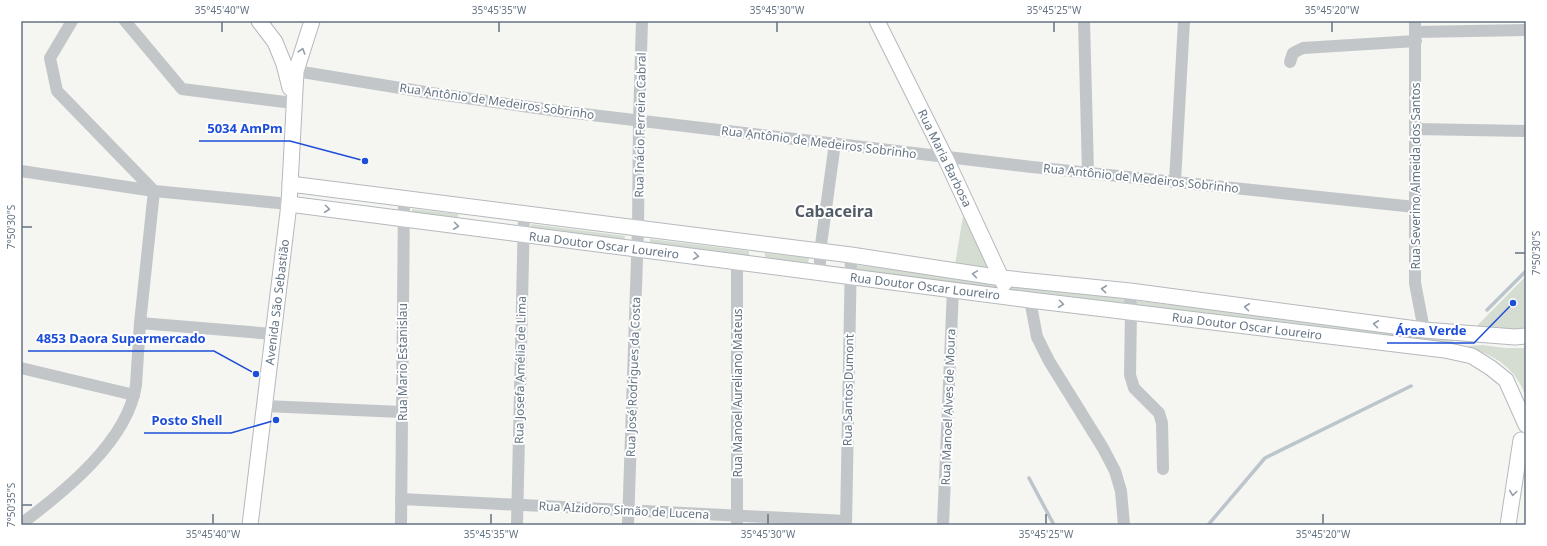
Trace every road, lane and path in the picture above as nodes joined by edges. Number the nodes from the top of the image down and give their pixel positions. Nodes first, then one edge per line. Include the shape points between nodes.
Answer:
1 (72, 21) edge
2 (125, 21) edge
3 (259, 21) edge
4 (312, 21) edge
5 (642, 21) edge
6 (877, 21) edge
7 (1084, 21) edge
8 (1184, 21) edge
9 (1526, 30) edge
10 (1415, 31) edge
11 (1290, 62) dead end
12 (296, 71) junction
13 (293, 103) junction
14 (639, 120) junction
15 (1415, 129) junction
16 (1526, 131) edge
17 (835, 143) junction
18 (945, 157) junction
19 (21, 170) edge
20 (1088, 172) junction
21 (1175, 181) junction
22 (290, 184) junction
23 (154, 191) junction
24 (404, 199) junction
25 (289, 204) junction
26 (1415, 207) junction
27 (524, 214) junction
28 (403, 219) junction
29 (638, 229) junction
30 (523, 234) junction
31 (636, 249) junction
32 (820, 252) junction
33 (851, 255) junction
34 (737, 262) junction
35 (820, 272) junction
36 (850, 276) junction
37 (1002, 278) junction
38 (953, 289) junction
39 (1130, 292) junction
40 (1008, 297) junction
41 (1030, 300) junction
42 (1131, 312) junction
43 (140, 323) junction
44 (1424, 330) junction
45 (273, 334) junction
46 (1526, 336) edge
47 (21, 368) edge
48 (134, 395) junction
49 (265, 406) junction
50 (401, 412) junction
51 (1526, 425) edge
52 (1521, 440) junction
53 (1163, 469) dead end
54 (1526, 482) edge
55 (401, 499) junction
56 (517, 504) junction
57 (628, 510) junction
58 (737, 520) edge
59 (846, 523) edge
60 (21, 524) edge
61 (250, 525) edge
62 (401, 525) edge
63 (517, 525) edge
64 (628, 525) edge
65 (943, 525) edge
66 (1124, 525) edge
67 (1508, 525) edge

1 - 23 street via 50,58 57,91
2 - 13 street via 182,89
3 - 13 main road via 275,42 284,64
12 -> 4 main road
5 - 14 street, Rua Inácio Ferreira Cabral
6 - 18 main road, Rua Maria Barbosa
7 - 20 street
8 - 21 street
9 - 10 street
10 - 11 street via 1304,48 1293,53
10 - 15 street, Rua Severino Almeida dos Santos
12 - 13 main road
12 - 14 street, Rua Antônio de Medeiros Sobrinho via 431,93
13 - 22 main road, Avenida São Sebastião
14 - 17 street, Rua Antônio de Medeiros Sobrinho
14 - 29 street, Rua Inácio Ferreira Cabral
15 - 16 street
15 - 26 street, Rua Severino Almeida dos Santos
17 - 18 street, Rua Antônio de Medeiros Sobrinho
17 - 32 street
18 - 20 street, Rua Antônio de Medeiros Sobrinho
18 - 37 main road, Rua Maria Barbosa
19 - 23 street
20 - 21 street, Rua Antônio de Medeiros Sobrinho
21 - 26 street, Rua Antônio de Medeiros Sobrinho
22 - 24 main road, Rua Doutor Oscar Loureiro
22 - 25 main road, Avenida São Sebastião
23 - 25 street
23 - 43 street
24 - 27 main road, Rua Doutor Oscar Loureiro
24 - 28 street, Rua Mario Estanislau
25 -> 28 main road, Rua Doutor Oscar Loureiro
25 - 45 main road, Avenida São Sebastião
26 - 44 street, Rua Severino Almeida dos Santos via 1415,283
27 - 29 main road, Rua Doutor Oscar Loureiro
27 - 30 street, Rua Josefa Amélia de Lima
28 -> 30 main road, Rua Doutor Oscar Loureiro
28 - 50 street, Rua Mario Estanislau
29 - 31 street, Rua José Rodrigues da Costa
29 - 32 main road, Rua Doutor Oscar Loureiro
30 - 31 main road, Rua Doutor Oscar Loureiro
30 - 56 street, Rua Josefa Amélia de Lima
31 -> 34 main road, Rua Doutor Oscar Loureiro
31 - 57 street, Rua José Rodrigues da Costa
32 - 33 main road, Rua Doutor Oscar Loureiro
32 - 35 street
33 - 36 street, Rua Santos Dumont
37 -> 33 main road, Rua Doutor Oscar Loureiro
34 - 35 main road, Rua Doutor Oscar Loureiro
34 - 58 street, Rua Manoel Aureliano Mateus
35 - 36 main road, Rua Doutor Oscar Loureiro
36 - 38 main road, Rua Doutor Oscar Loureiro
36 - 59 street, Rua Santos Dumont
39 -> 37 main road, Rua Doutor Oscar Loureiro
37 - 40 main road, Rua Maria Barbosa
38 - 40 main road, Rua Doutor Oscar Loureiro
38 - 65 street, Rua Manoel Alves de Moura
39 - 42 street
44 -> 39 main road, Rua Doutor Oscar Loureiro
40 - 41 main road, Rua Doutor Oscar Loureiro
41 -> 42 main road, Rua Doutor Oscar Loureiro
41 - 66 street via 1037,337 1115,471 1121,490
42 - 51 main road, Rua Doutor Oscar Loureiro via 1446,350 1472,356 1506,380
42 - 53 street via 1130,375 1134,388 1159,413 1162,422
43 - 45 street
43 - 48 street
44 - 46 main road, Rua Doutor Oscar Loureiro
45 - 49 main road, Avenida São Sebastião
47 - 48 street
48 - 60 street via 125,419 108,445 61,493
49 - 50 street
49 - 61 main road, Avenida São Sebastião
50 - 55 street, Rua Mario Estanislau
51 - 52 main road
52 - 54 main road
52 -> 67 main road
55 - 56 street, Rua AIzidoro Simão de Lucena
55 - 62 street, Rua Mario Estanislau
56 - 57 street, Rua AIzidoro Simão de Lucena
56 - 63 street, Rua Josefa Amélia de Lima
57 - 58 street, Rua AIzidoro Simão de Lucena
57 - 64 street, Rua José Rodrigues da Costa
58 - 59 street, Rua AIzidoro Simão de Lucena

